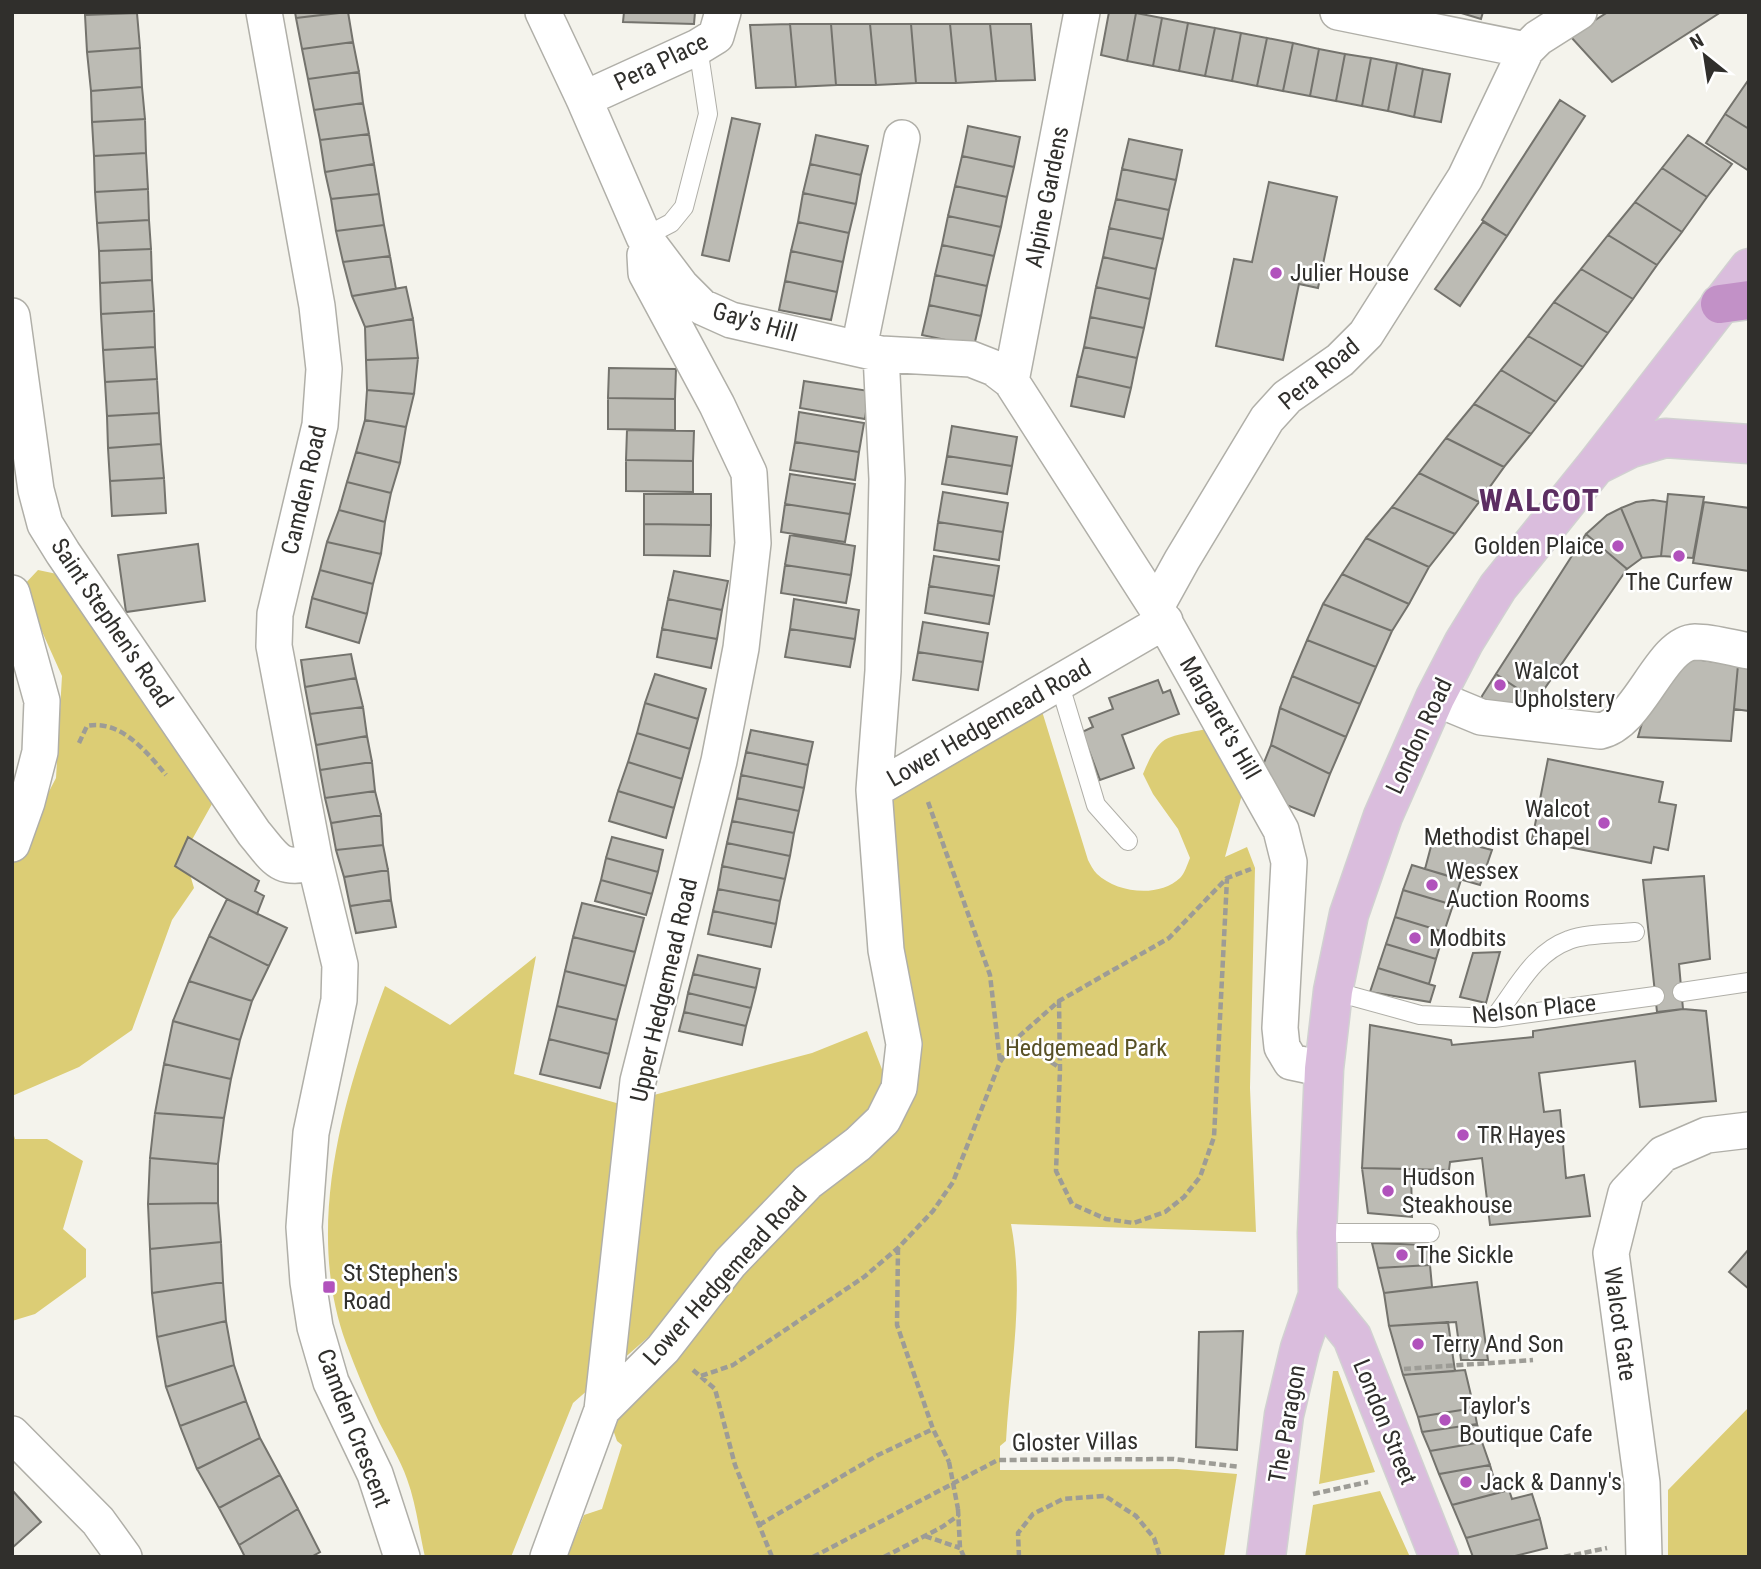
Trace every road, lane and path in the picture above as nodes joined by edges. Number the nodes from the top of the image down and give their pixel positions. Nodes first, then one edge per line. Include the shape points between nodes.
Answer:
1 (264, 12) edge
2 (543, 12) edge
3 (723, 12) edge
4 (1082, 12) edge
5 (1338, 12) edge
6 (1579, 12) edge
7 (698, 47) junction
8 (1526, 50) junction
9 (584, 99) junction
10 (902, 138) dead end
11 (644, 237) junction
12 (1749, 268) edge
13 (1734, 302) edge
14 (12, 316) edge
15 (870, 351) junction
16 (1011, 381) junction
17 (1749, 444) edge
18 (1597, 464) junction
19 (12, 593) edge
20 (1161, 614) junction
21 (1749, 651) edge
22 (1059, 682) junction
23 (1435, 698) junction
24 (76, 749) dead end
25 (912, 768) junction
26 (169, 777) dead end
27 (874, 790) junction
28 (1128, 841) dead end
29 (12, 844) edge
30 (315, 862) junction
31 (1289, 862) junction
32 (1227, 878) junction
33 (1635, 932) dead end
34 (340, 965) joint
35 (1749, 982) edge
36 (1333, 991) junction
37 (1682, 992) dead end
38 (1655, 996) dead end
39 (1059, 1001) junction
40 (1494, 1018) junction
41 (1016, 1039) junction
42 (1000, 1062) junction
43 (1060, 1069) junction
44 (1324, 1069) junction
45 (1749, 1130) edge
46 (1317, 1233) junction
47 (1430, 1233) dead end
48 (898, 1248) junction
49 (1318, 1295) junction
50 (1533, 1360) dead end
51 (1365, 1371) junction
52 (601, 1410) junction
53 (933, 1429) junction
54 (12, 1434) edge
55 (1235, 1467) dead end
56 (1369, 1482) dead end
57 (1354, 1485) dead end
58 (958, 1512) junction
59 (759, 1525) junction
60 (925, 1536) junction
61 (960, 1548) junction
62 (124, 1557) edge
63 (402, 1557) edge
64 (548, 1557) edge
65 (772, 1557) edge
66 (813, 1557) edge
67 (884, 1557) edge
68 (964, 1557) edge
69 (1019, 1557) edge
70 (1160, 1557) edge
71 (1266, 1557) edge
72 (1438, 1557) edge
73 (1644, 1557) edge

1 - 30 street, Camden Road via 317,306 324,369 320,425 275,614 274,646
2 - 9 street, Gay's Hill
3 - 7 street, Pera Place via 716,36
4 - 16 street, Alpine Gardens
5 - 8 street
6 - 8 street, Pera Road
7 - 9 street, Pera Place
7 - 11 lane via 708,114 684,207 671,223
8 - 20 street, Pera Road via 1465,178 1381,312 1340,360 1287,397 1268,419 1182,559
9 - 11 street, Gay's Hill
10 - 15 street
11 - 15 street, Gay's Hill via 702,307 731,320
11 - 52 street, Upper Hedgemead Road via 646,273 750,473 753,543 741,648 719,761 638,1081
12 - 13 main road, London Road
13 - 18 main road, London Road
14 - 30 street, Saint Stephen's Road via 36,490 46,524 254,833 277,860 295,868
15 - 16 street, Gay's Hill via 971,359
15 - 27 street via 887,492 883,671
16 - 20 street, Margaret's Hill
17 - 18 main road via 1665,438
18 - 23 main road, London Road via 1498,587
19 - 29 street via 42,701 40,752
20 - 22 street, Lower Hedgemead Road
20 - 31 street, Margaret's Hill via 1268,801 1282,830
21 - 23 street via 1693,642 1673,653 1624,718 1600,732 1480,717
22 - 25 street, Lower Hedgemead Road
22 - 28 lane via 1096,805
23 - 36 main road, London Road via 1383,816 1349,914
24 - 26 path via 88,726 100,724 142,747
25 - 27 street, Lower Hedgemead Road
25 - 42 path via 990,975
27 - 52 street, Lower Hedgemead Road via 886,950 904,1044 900,1088 883,1120 808,1182 730,1263 663,1349
30 - 34 street, Camden Road
31 - 32 path
31 - 44 street, Margaret's Hill via 1282,1047 1291,1062
32 - 39 path via 1169,938
32 - 43 path via 1214,1137 1200,1177 1184,1197 1165,1212 1134,1223 1106,1219 1072,1204 1056,1171
33 - 40 lane via 1571,939 1548,951 1529,968
34 - 63 street, Camden Crescent via 339,1000 311,1133 304,1227 308,1282 331,1382 375,1474
35 - 37 lane
36 - 40 lane, Nelson Place via 1420,1015
36 - 44 main road, London Road
38 - 40 lane, Nelson Place
39 - 41 path
39 - 43 path
41 - 42 path
41 - 43 path
42 - 48 path via 953,1182
44 - 46 main road, London Road
45 - 73 street, Walcot Gate via 1707,1135 1663,1154 1626,1193 1611,1253 1642,1483
46 - 47 lane
46 - 49 main road, London Road
48 - 53 path via 897,1325
48 - 59 path via 864,1277 733,1365 701,1376 715,1389 734,1465
49 - 51 main road, London Street via 1352,1337
49 - 71 main road, The Paragon via 1284,1415
50 - 51 path
51 - 72 main road, London Street
52 - 64 street, Upper Hedgemead Road
53 - 58 path, bridge via 949,1462
53 - 59 path via 878,1455
54 - 62 street via 98,1521
55 - 66 path, Gloster Villas via 1174,1459 998,1460
56 - 57 path
58 - 60 path
58 - 61 path
59 - 65 path
60 - 61 path
60 - 67 path
61 - 68 path
69 - 70 path via 1018,1533 1033,1514 1063,1499 1105,1496 1136,1516 1154,1538

